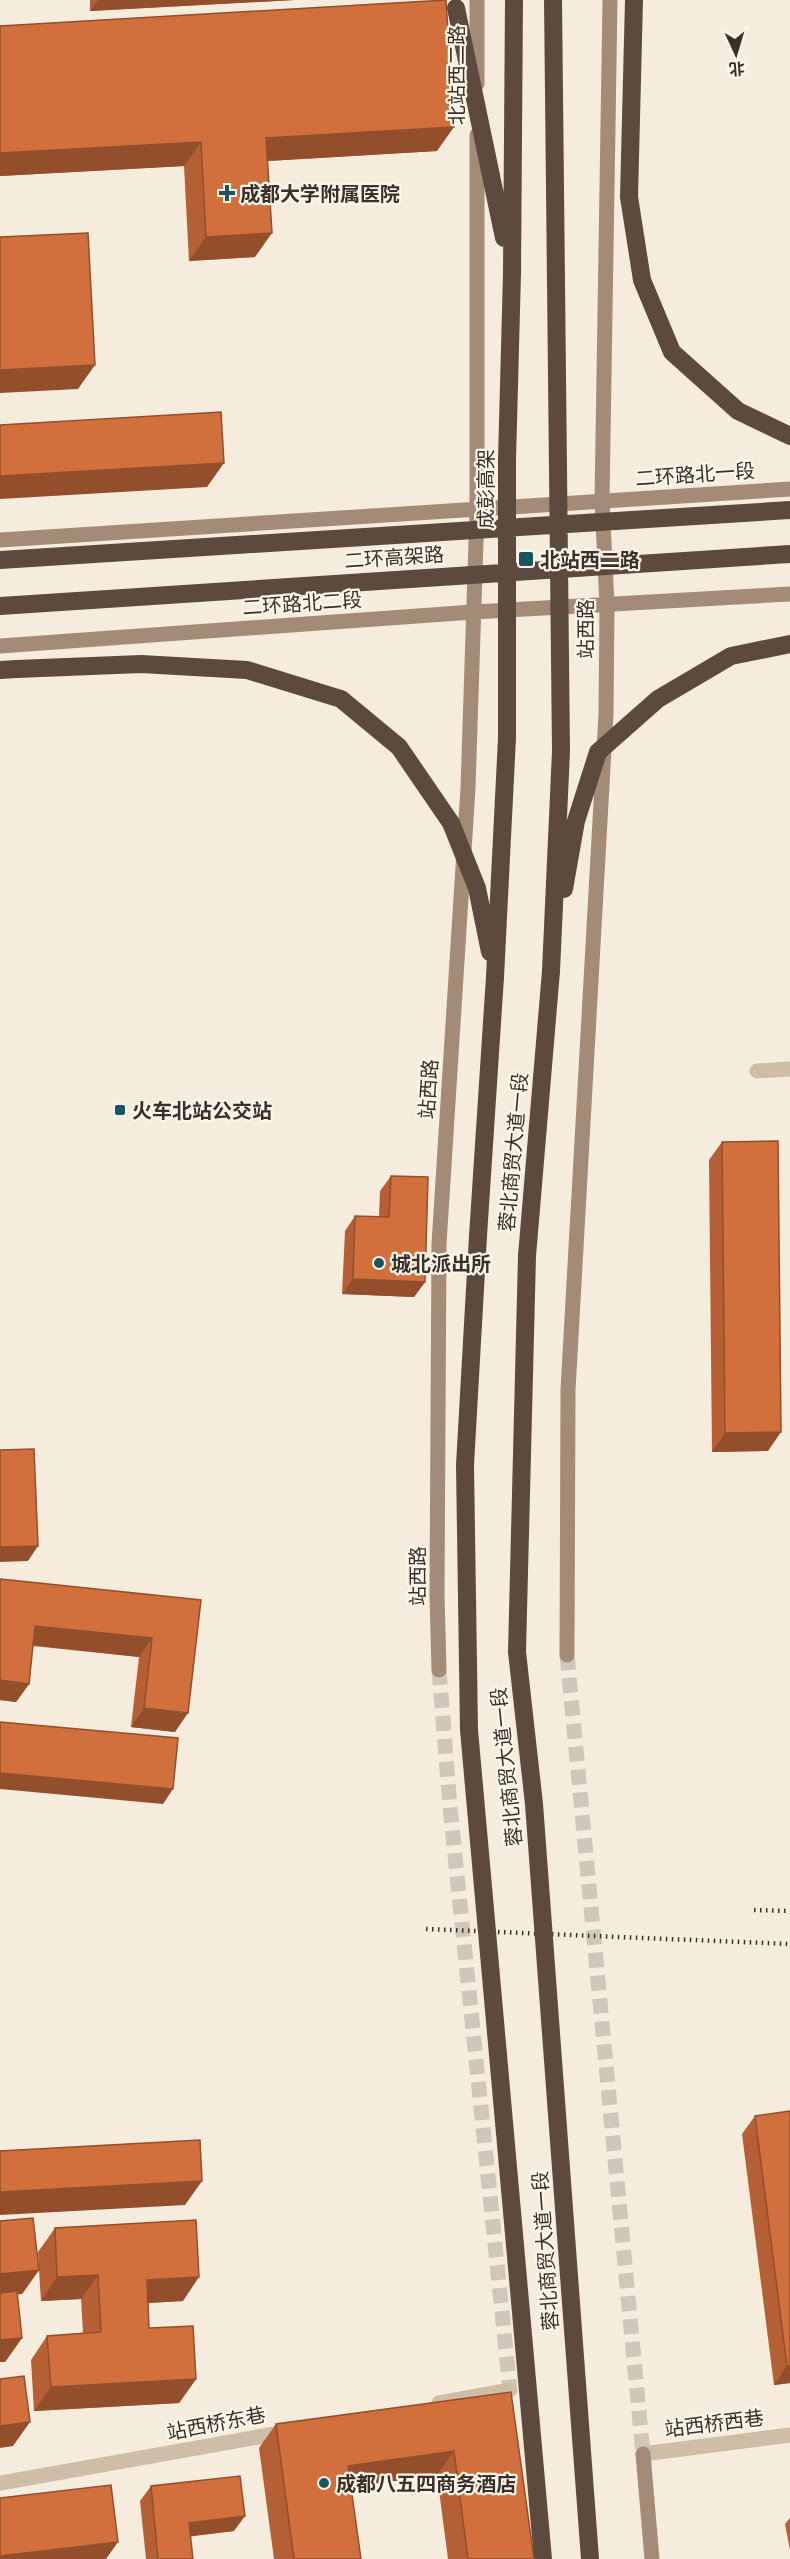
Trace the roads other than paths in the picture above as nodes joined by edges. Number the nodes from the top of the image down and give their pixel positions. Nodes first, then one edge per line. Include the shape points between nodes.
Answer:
1 (453, 0) edge
2 (477, 0) edge
3 (514, 0) edge
4 (553, 0) edge
5 (610, 0) edge
6 (634, 0) edge
7 (512, 273) junction
8 (790, 436) edge
9 (790, 489) edge
10 (602, 501) junction
11 (790, 510) edge
12 (477, 511) junction
13 (0, 540) edge
14 (790, 554) edge
15 (0, 560) edge
16 (790, 594) edge
17 (607, 605) junction
18 (0, 606) edge
19 (473, 612) junction
20 (790, 644) edge
21 (0, 646) edge
22 (0, 670) edge
23 (551, 971) junction
24 (495, 977) junction
25 (790, 1069) edge
26 (757, 1071) dead end
27 (567, 1655) tunnel mouth
28 (439, 1670) tunnel mouth
29 (511, 2395) edge
30 (429, 2405) edge
31 (303, 2428) edge
32 (790, 2435) edge
33 (643, 2454) joint
34 (0, 2483) edge
35 (543, 2559) edge
36 (590, 2559) edge
37 (652, 2559) edge

1 - 7 highway, bridge
2 - 12 main road, 北站西二路
3 - 7 highway, 成彭高架, bridge
4 - 23 highway, bridge via 561,751
5 - 10 main road
6 - 8 highway via 629,197 642,280 672,352 738,411
7 - 24 highway, 成彭高架, bridge via 507,738
9 - 10 main road, 二环路北一段
10 - 12 main road
10 - 17 main road, 站西路
11 - 15 highway, 二环高架路, bridge
12 - 13 main road
12 - 19 main road, 站西路
14 - 18 highway, 二环高架路, bridge
16 - 17 main road
17 - 19 main road, 二环路北二段
17 - 27 main road, 站西路 via 606,714 568,1390
19 - 21 main road, 二环路北二段
19 - 28 main road, 站西路 via 467,799 439,1244
20 - 23 highway, bridge via 731,656 658,699 598,752 576,821
22 - 24 highway, bridge via 141,664 248,670 341,699 399,747 451,822 477,888
23 - 36 highway, 蓉北商贸大道一段, bridge via 527,1256 517,1652 534,1804
24 - 35 highway, 蓉北商贸大道一段, bridge via 465,1465 469,1730
25 - 26 street
29 - 30 street
31 - 34 street, 站西桥东巷
32 - 33 street, 站西桥西巷
33 - 37 main road

